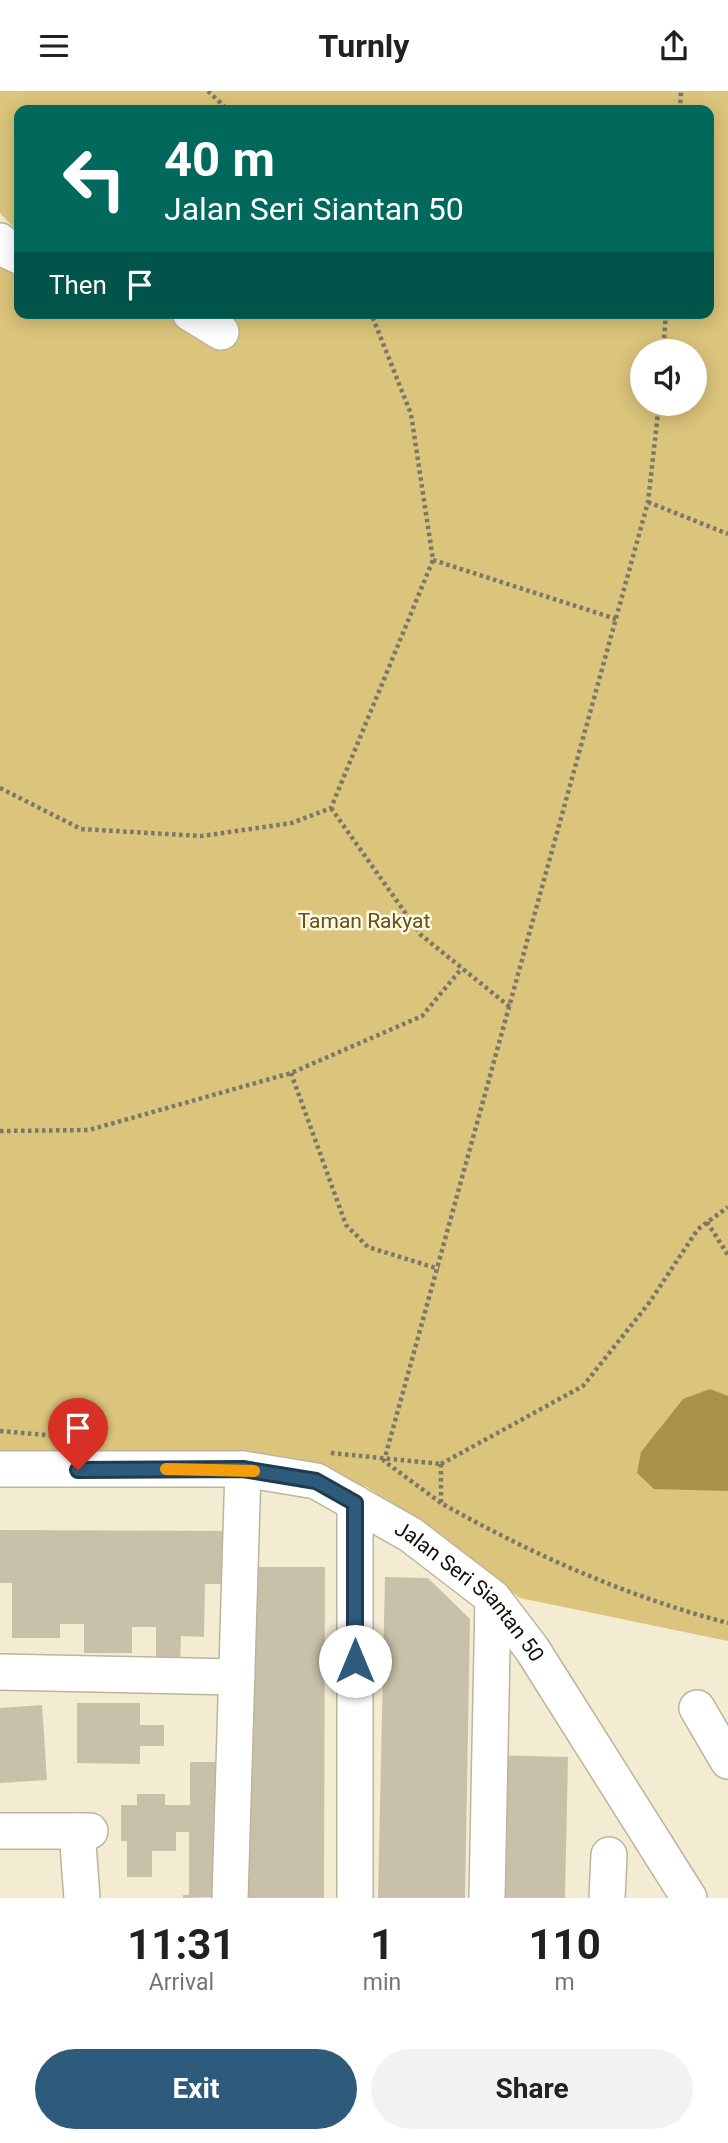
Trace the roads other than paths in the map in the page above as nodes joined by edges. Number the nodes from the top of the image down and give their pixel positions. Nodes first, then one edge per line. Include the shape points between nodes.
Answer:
1 (0, 241) edge
2 (14, 254) edge
3 (200, 319) edge
4 (221, 332) dead end
5 (0, 1469) edge
6 (243, 1469) junction
7 (355, 1503) junction
8 (493, 1598) junction
9 (0, 1672) edge
10 (237, 1677) junction
11 (697, 1707) dead end
12 (728, 1761) edge
13 (0, 1831) edge
14 (609, 1855) dead end
15 (82, 1898) edge
16 (230, 1898) edge
17 (355, 1898) edge
18 (486, 1898) edge
19 (607, 1898) edge
20 (689, 1898) edge

1 - 2 street
3 - 4 street
5 - 6 street, Jalan Seri Siantan 50
6 - 7 street, Jalan Seri Siantan 50 via 316,1481
6 - 10 street
7 - 8 street, Jalan Seri Siantan 50 via 411,1535
7 - 17 street
8 - 18 street
8 - 20 street, Jalan Seri Siantan 50 via 532,1649
9 - 10 street
10 - 16 street
11 - 12 street
13 - 15 street via 83,1831
14 - 19 street

